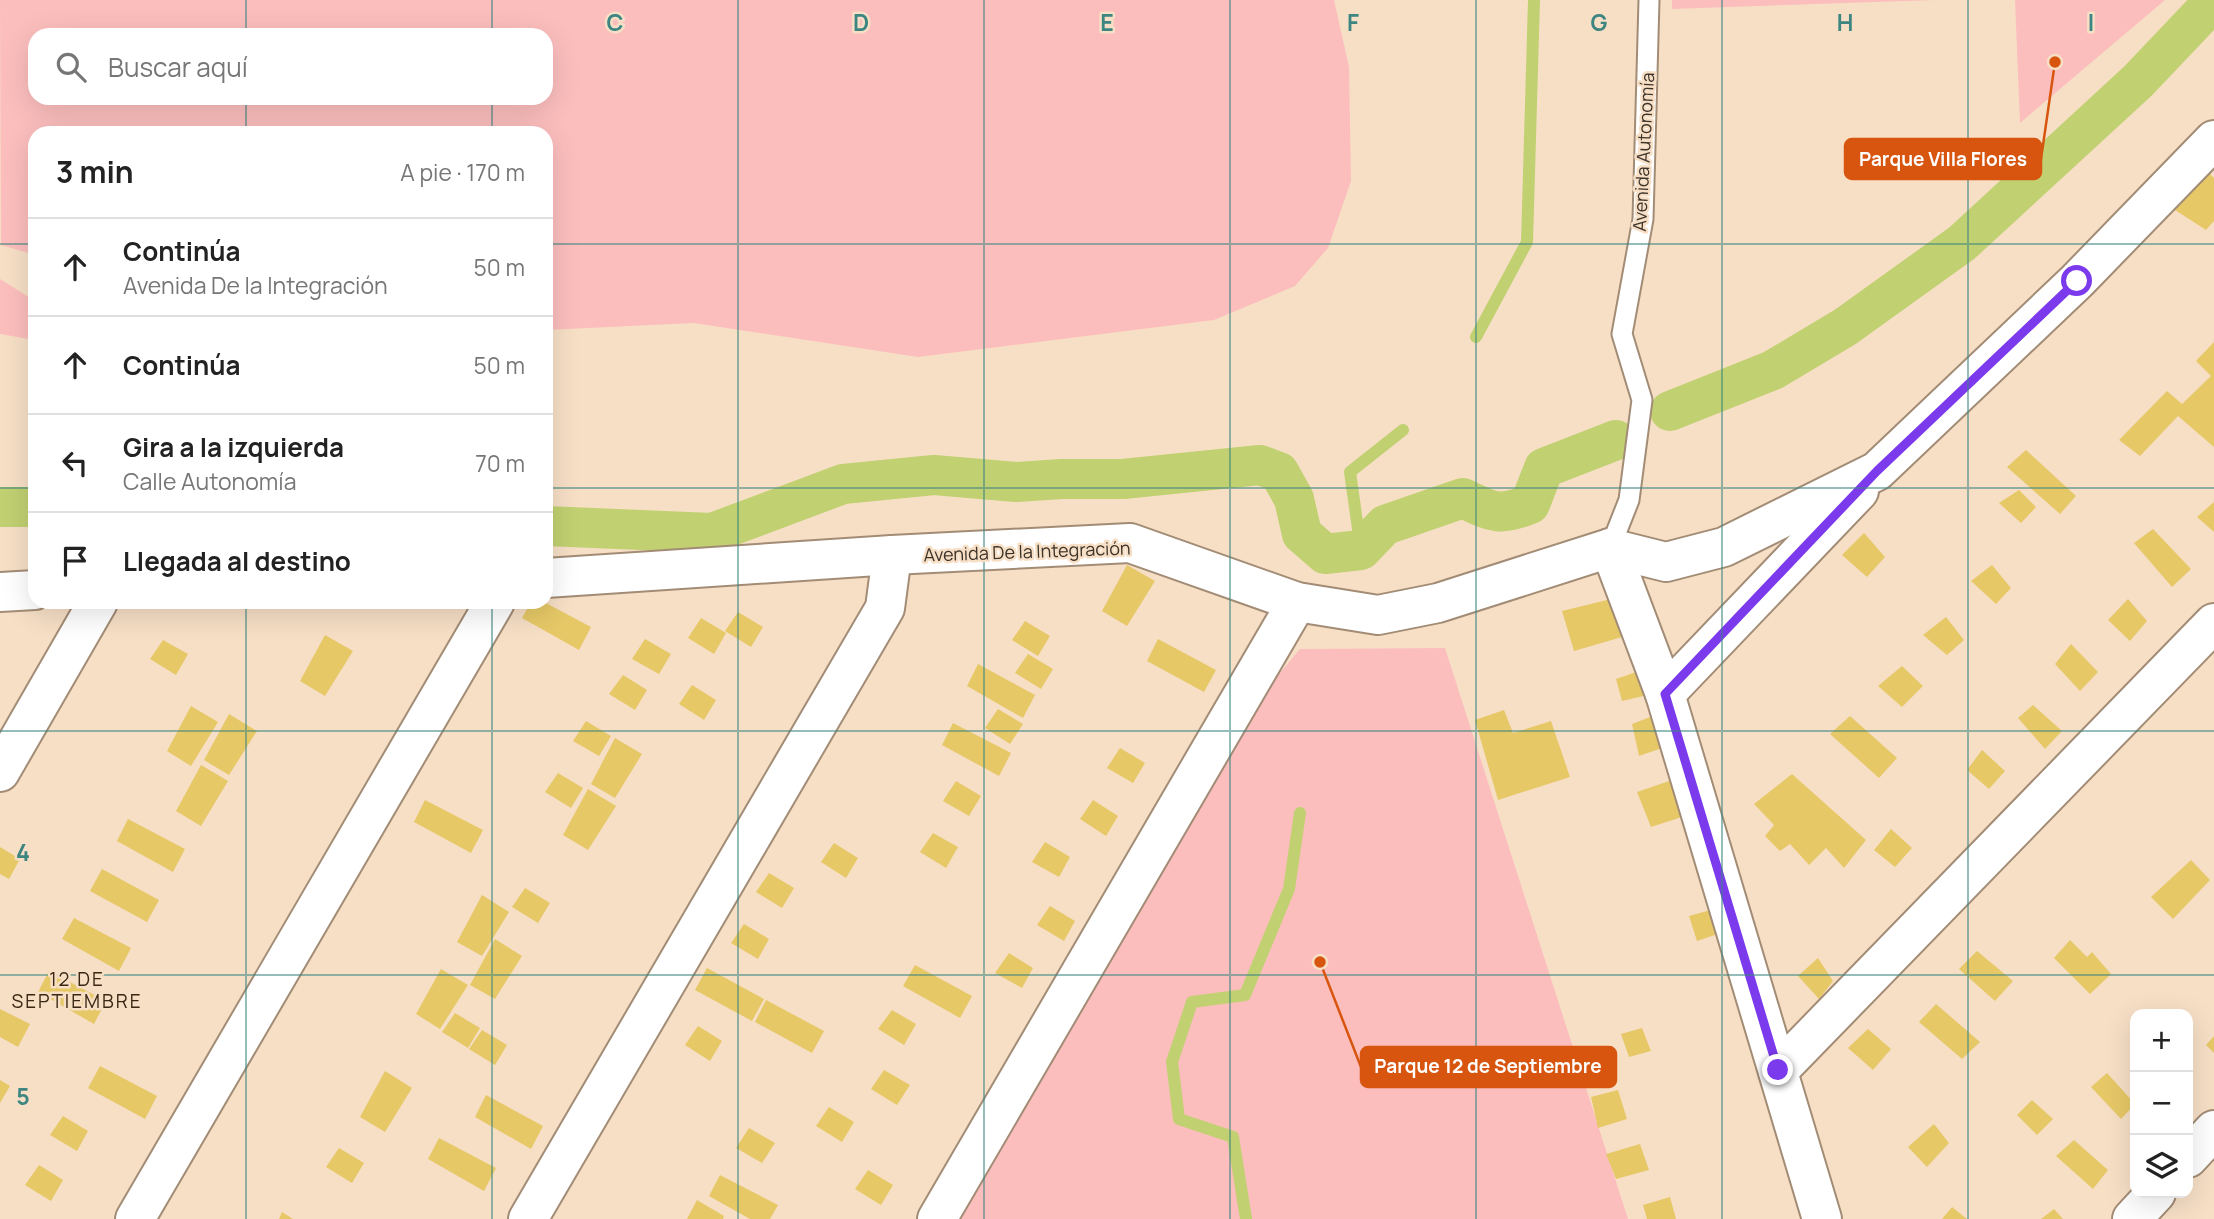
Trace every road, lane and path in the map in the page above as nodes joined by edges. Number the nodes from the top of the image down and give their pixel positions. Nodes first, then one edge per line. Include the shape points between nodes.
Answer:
1 (1649, 0) edge
2 (2214, 140) edge
3 (1877, 471) junction
4 (1611, 548) junction
5 (892, 555) junction
6 (553, 578) edge
7 (28, 590) edge
8 (0, 592) edge
9 (1297, 602) junction
10 (94, 609) edge
11 (491, 609) edge
12 (2214, 622) edge
13 (1665, 694) junction
14 (0, 772) edge
15 (1778, 1070) junction
16 (2214, 1130) edge
17 (2193, 1153) edge
18 (2151, 1198) edge
19 (135, 1219) edge
20 (528, 1219) edge
21 (937, 1219) edge
22 (1822, 1219) edge
23 (2132, 1219) edge

1 - 4 lane, Avenida Autonomía via 1643,219 1622,334 1642,400 1629,500
2 - 3 street via 2077,281
3 - 4 street via 1724,547 1666,562
3 - 13 street
4 - 9 street, Avenida De la Integración via 1438,603 1378,615
4 - 13 street
5 - 6 street, Avenida De la Integración
5 - 9 street, Avenida De la Integración via 1130,544
5 - 20 street via 885,608
7 - 8 street
9 - 21 street
10 - 14 street
11 - 19 street
12 - 15 street
13 - 15 street
15 - 22 street
16 - 17 street
18 - 23 street

